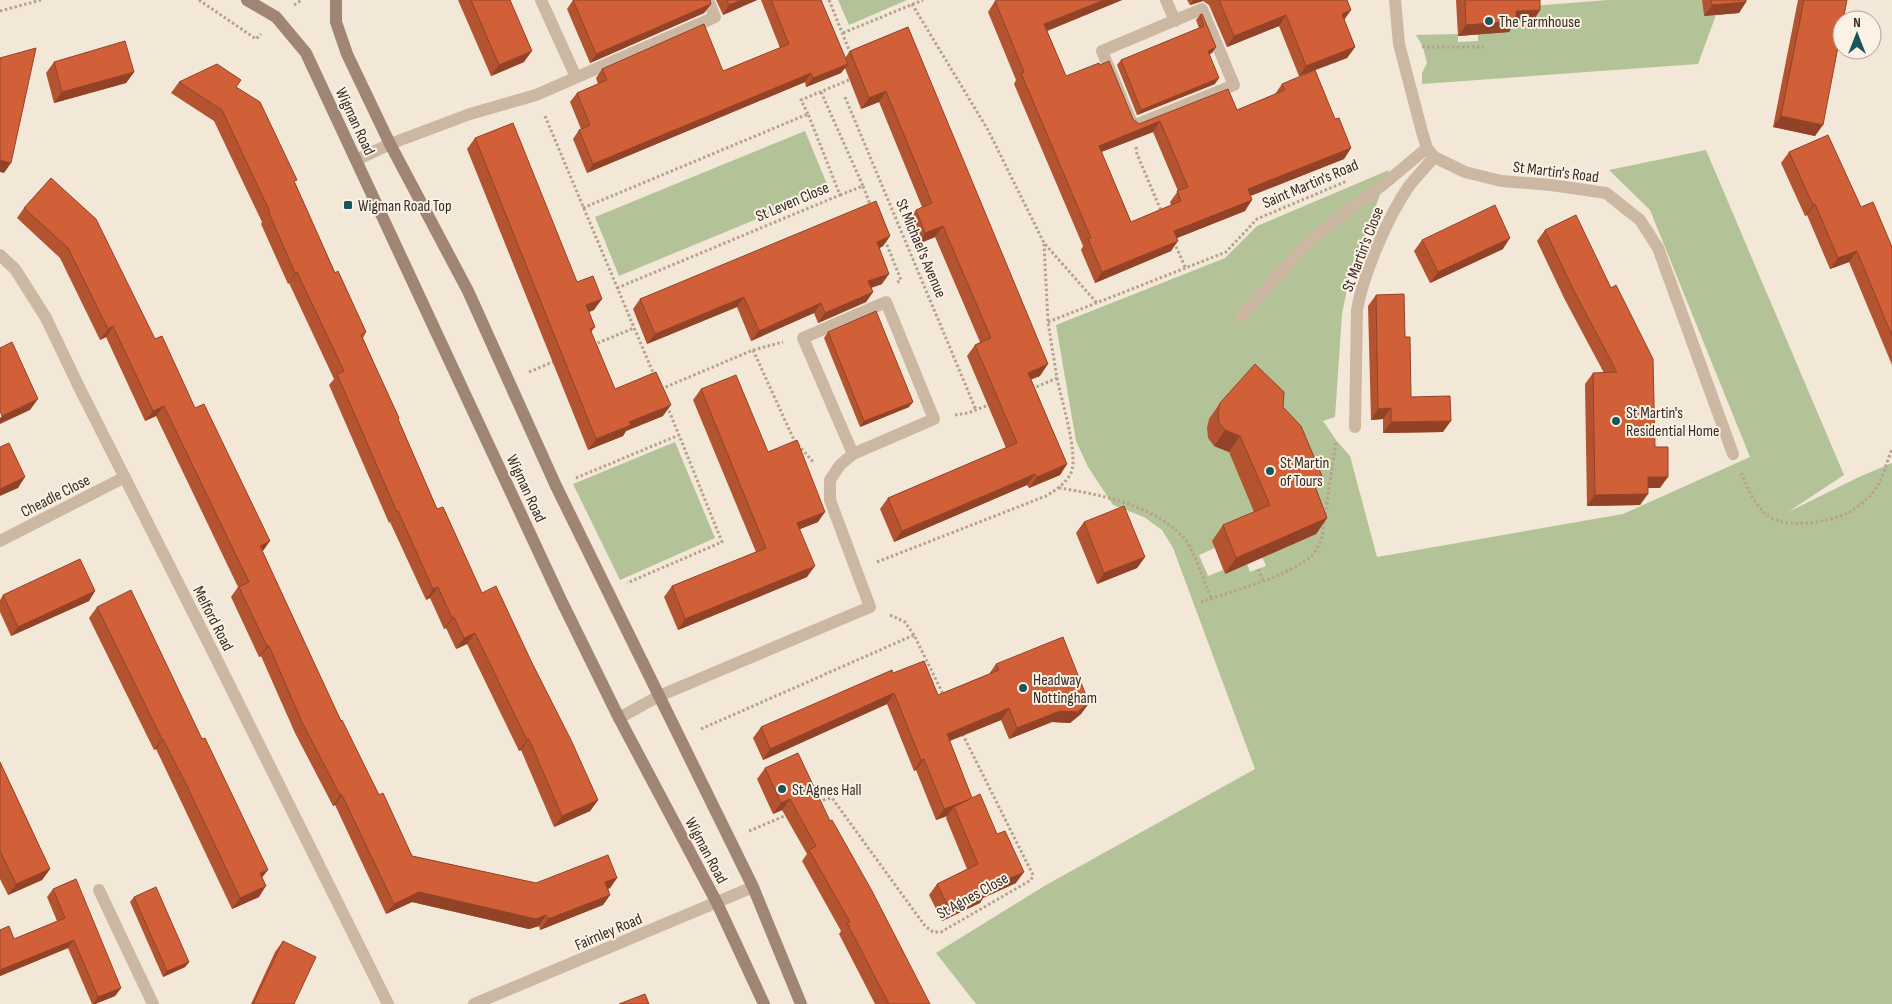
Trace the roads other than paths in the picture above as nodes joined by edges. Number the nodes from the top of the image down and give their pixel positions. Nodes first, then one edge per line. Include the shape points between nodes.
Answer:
1 (247, 0) edge
2 (336, 0) edge
3 (542, 0) edge
4 (708, 0) edge
5 (1166, 0) edge
6 (1395, 0) edge
7 (1175, 21) junction
8 (576, 77) junction
9 (390, 144) junction
10 (1431, 152) junction
11 (356, 160) junction
12 (0, 255) edge
13 (1241, 316) dead end
14 (1355, 426) road end
15 (853, 454) junction
16 (1733, 454) road end
17 (125, 477) junction
18 (0, 541) edge
19 (659, 696) junction
20 (620, 718) junction
21 (753, 887) junction
22 (99, 890) dead end
23 (717, 903) junction
24 (153, 1004) edge
25 (388, 1004) edge
26 (474, 1004) edge
27 (764, 1004) edge
28 (801, 1004) edge

1 - 11 street, Wigman Road via 276,18 306,53
2 - 9 street, Wigman Road via 336,22 347,54
3 - 8 street
4 - 8 street via 715,17
5 - 7 street
6 - 10 street via 1399,44 1422,132
7 - 7 street via 1202,9 1234,85 1134,126 1102,51
8 - 9 street via 536,95 470,114
9 - 11 street
9 - 19 street, Wigman Road via 468,291 556,486
10 - 13 street via 1309,242
10 - 14 street, St Martin's Close via 1393,213 1360,292
10 - 16 street, St Martin's Road via 1465,172 1501,181 1606,193 1640,220 1658,248
11 - 20 street, Wigman Road via 561,600
12 - 17 street, Melford Road via 15,269 46,318
15 - 15 street via 803,338 886,302 934,419
15 - 19 street via 840,464 830,480 830,500 870,607
17 - 18 street, Cheadle Close
17 - 25 street, Melford Road
19 - 20 street
19 - 21 street, Wigman Road
20 - 23 street, Wigman Road
21 - 23 street, Fairnley Road
21 - 28 street, Wigman Road
22 - 24 street
23 - 26 street, Fairnley Road
23 - 27 street, Wigman Road

